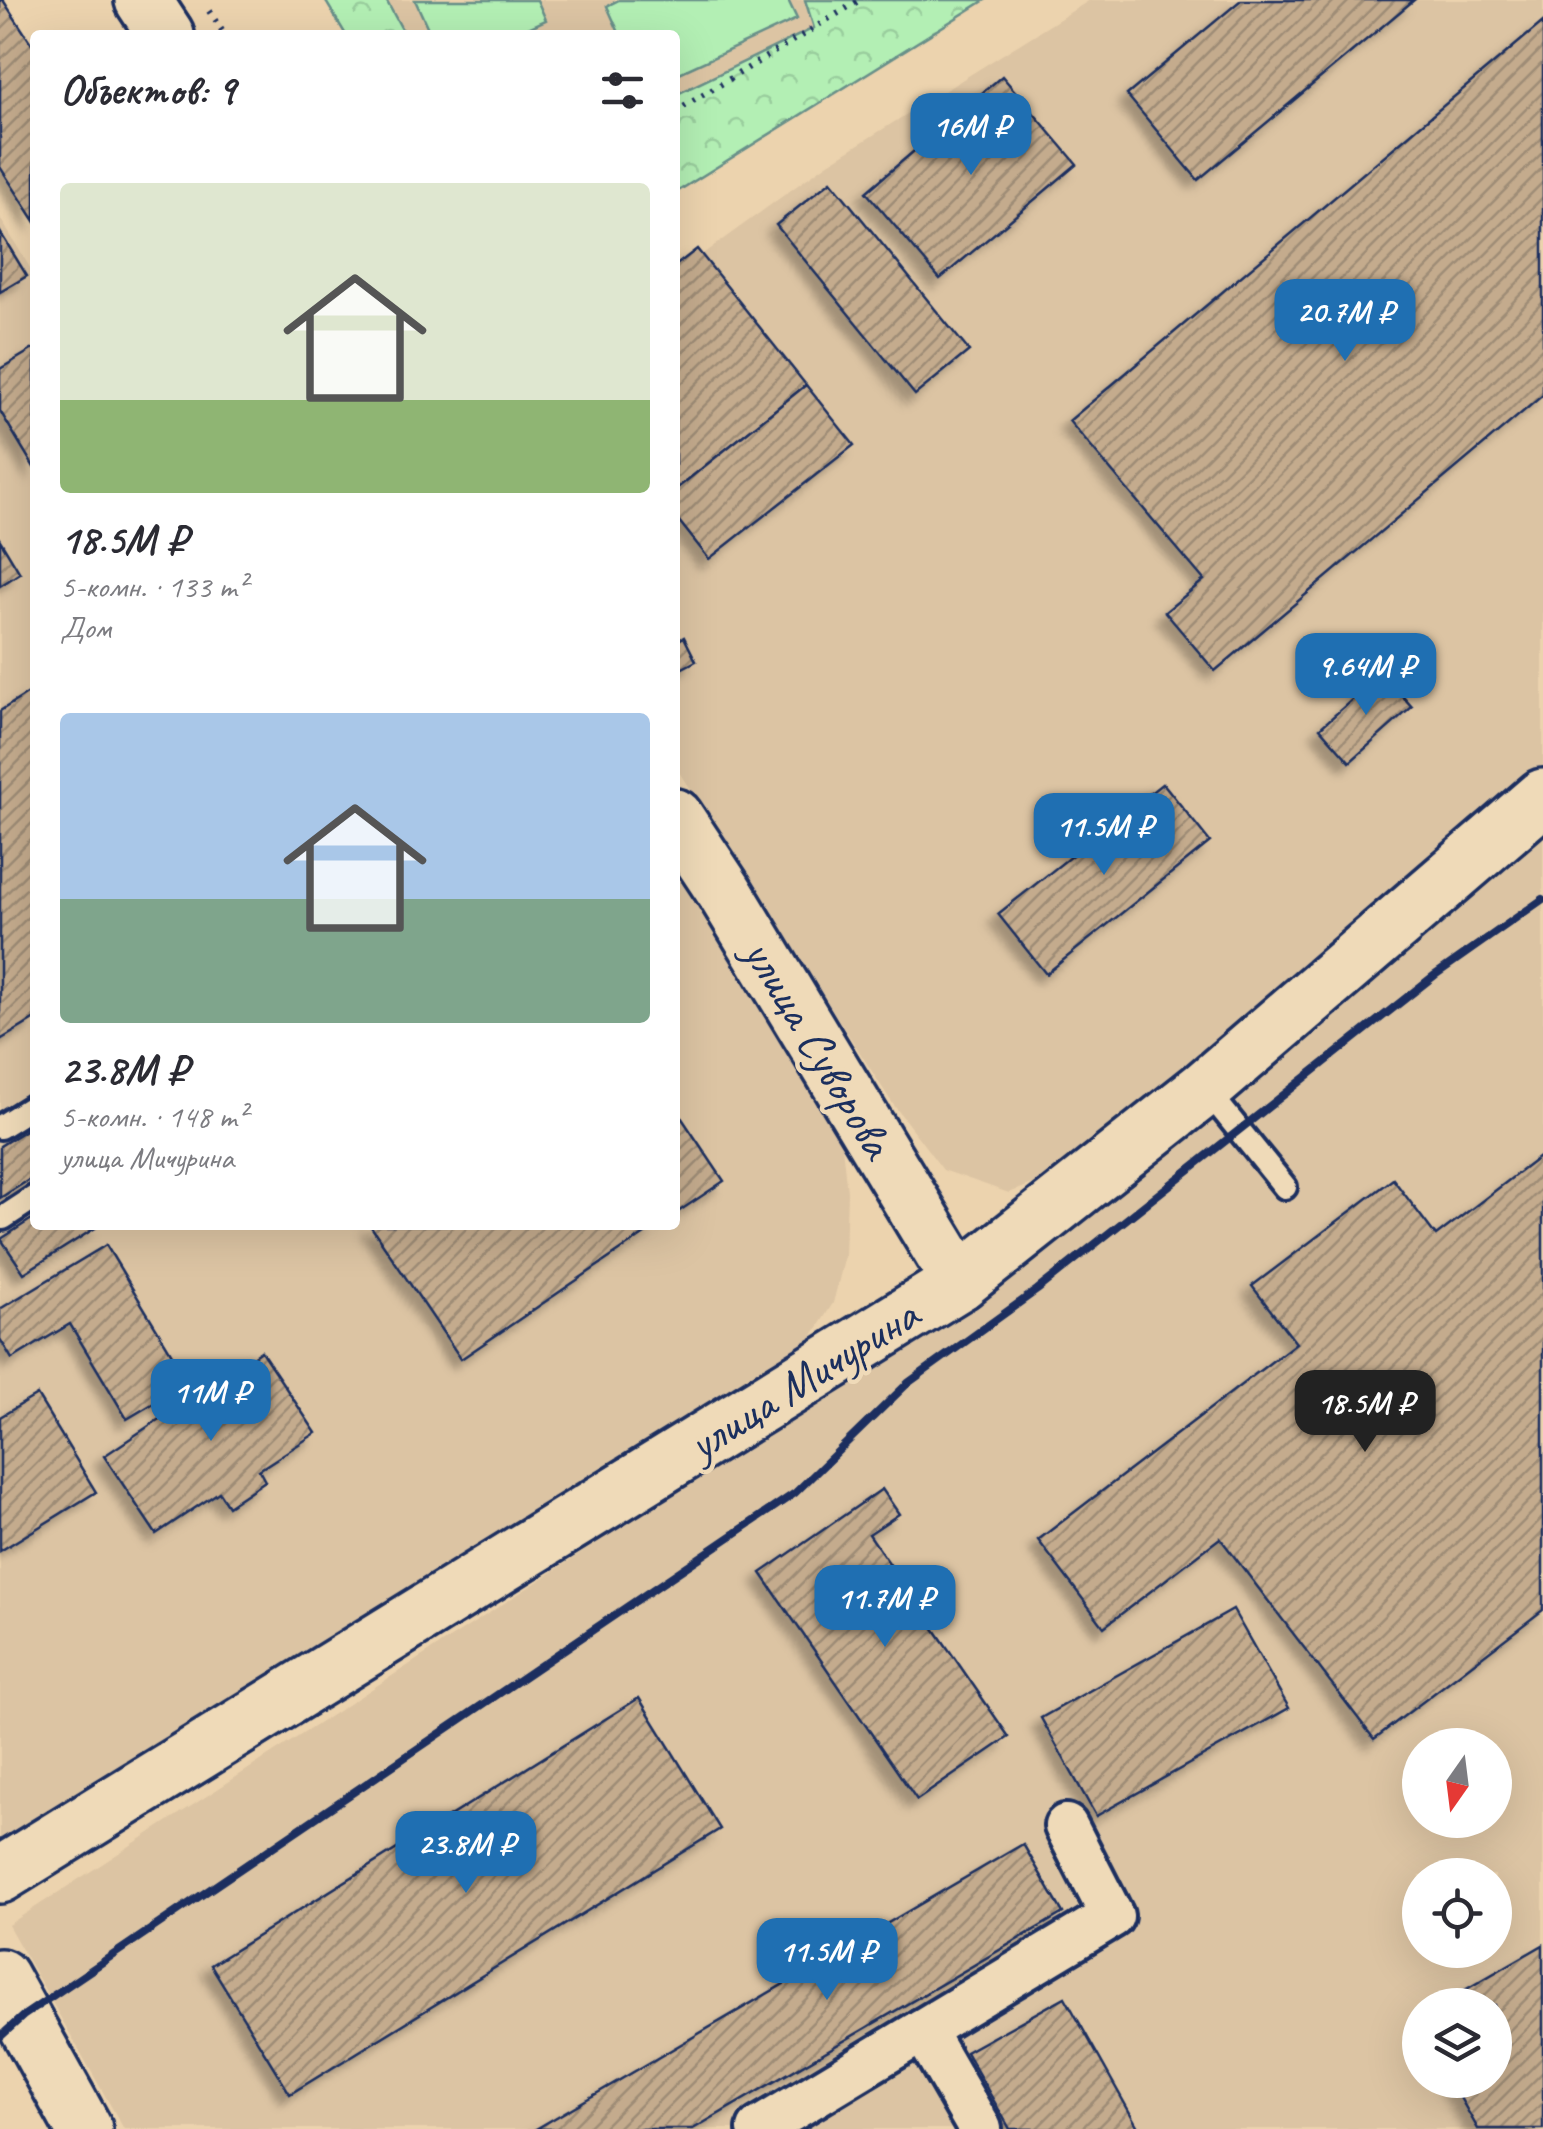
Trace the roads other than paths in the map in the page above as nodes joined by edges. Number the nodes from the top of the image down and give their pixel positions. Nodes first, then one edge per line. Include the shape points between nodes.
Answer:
1 (144, 0) edge
2 (163, 30) edge
3 (1543, 797) edge
4 (680, 825) edge
5 (1205, 1088) junction
6 (30, 1108) edge
7 (0, 1127) edge
8 (1285, 1187) dead end
9 (30, 1201) edge
10 (3, 1218) dead end
11 (960, 1282) junction
12 (1066, 1826) dead end
13 (0, 1876) edge
14 (0, 1977) edge
15 (923, 2030) junction
16 (84, 2129) edge
17 (759, 2129) edge
18 (980, 2129) edge

1 - 2 main road
3 - 5 main road, улица Мичурина
4 - 11 main road, улица Суворова
5 - 8 lane
5 - 11 main road, улица Мичурина
6 - 7 lane
9 - 10 lane
11 - 13 main road, улица Мичурина
12 - 15 street via 1112,1916
14 - 16 main road
15 - 17 street
15 - 18 street

